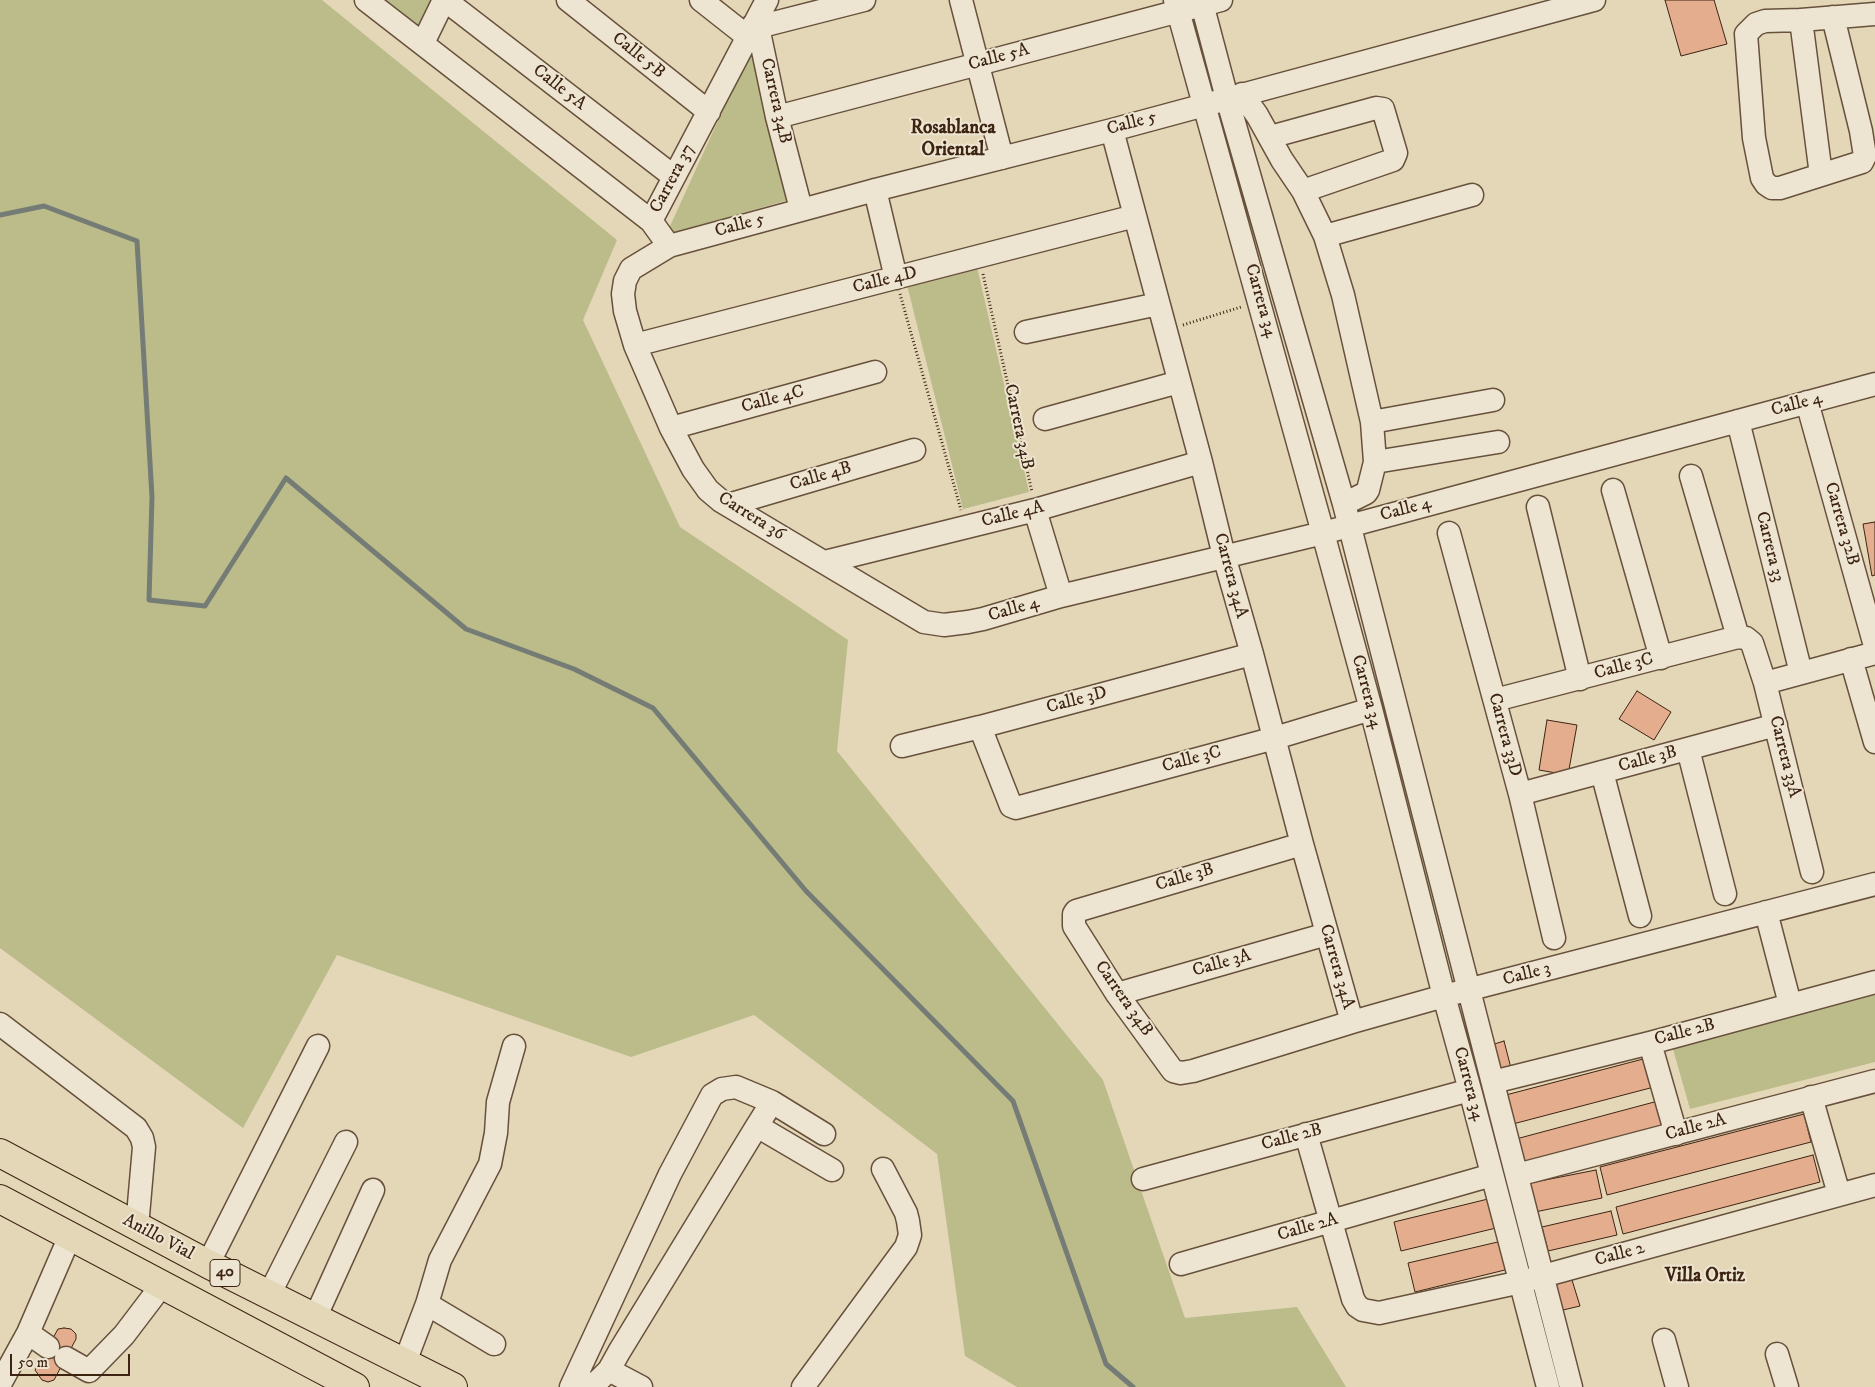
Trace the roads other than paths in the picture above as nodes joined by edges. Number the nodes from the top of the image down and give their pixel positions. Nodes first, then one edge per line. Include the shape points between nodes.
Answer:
1 (366, 0) edge
2 (444, 0) edge
3 (568, 0) edge
4 (701, 0) edge
5 (767, 0) edge
6 (864, 0) edge
7 (961, 0) edge
8 (1589, 1) edge
9 (1208, 2) edge
10 (1176, 6) edge
11 (1875, 14) edge
12 (1833, 17) junction
13 (1801, 20) junction
14 (753, 29) junction
15 (423, 43) junction
16 (979, 64) junction
17 (1234, 96) junction
18 (1204, 104) junction
19 (709, 112) junction
20 (778, 117) junction
21 (1112, 130) junction
22 (1270, 137) junction
23 (1002, 158) junction
24 (1821, 175) junction
25 (673, 176) junction
26 (875, 190) junction
27 (1303, 191) junction
28 (1472, 195) dead end
29 (801, 209) junction
30 (1135, 216) junction
31 (651, 221) junction
32 (1324, 236) junction
33 (669, 246) junction
34 (896, 278) junction
35 (1158, 304) junction
36 (1026, 332) dead end
37 (635, 345) junction
38 (875, 372) dead end
39 (1179, 382) junction
40 (1875, 384) edge
41 (1493, 400) dead end
42 (1807, 402) junction
43 (1045, 419) dead end
44 (1738, 421) junction
45 (1372, 422) junction
46 (671, 428) junction
47 (1498, 442) dead end
48 (914, 450) dead end
49 (1201, 462) junction
50 (1375, 462) junction
51 (1691, 476) dead end
52 (1613, 490) dead end
53 (1344, 504) junction
54 (728, 505) junction
55 (1538, 506) dead end
56 (1035, 510) junction
57 (1349, 526) junction
58 (1449, 532) dead end
59 (1324, 533) junction
60 (1224, 556) junction
61 (825, 562) junction
62 (1061, 596) junction
63 (935, 624) joint
64 (1745, 640) junction
65 (1875, 646) edge
66 (1875, 653) edge
67 (1252, 654) junction
68 (1661, 658) junction
69 (1851, 659) junction
70 (1801, 673) junction
71 (1580, 679) junction
72 (1765, 683) junction
73 (1495, 700) junction
74 (1371, 709) junction
75 (1776, 725) junction
76 (980, 727) junction
77 (1275, 738) junction
78 (1875, 742) edge
79 (902, 746) dead end
80 (1688, 749) junction
81 (1602, 772) junction
82 (1520, 794) junction
83 (1302, 844) junction
84 (1812, 872) dead end
85 (1875, 884) edge
86 (1725, 894) dead end
87 (1766, 912) junction
88 (1640, 916) dead end
89 (1072, 918) joint
90 (1327, 934) junction
91 (1554, 938) dead end
92 (1875, 982) edge
93 (1470, 990) junction
94 (1117, 994) junction
95 (1444, 996) junction
96 (1790, 1004) junction
97 (1352, 1022) junction
98 (0, 1024) edge
99 (1650, 1043) junction
100 (318, 1046) dead end
101 (514, 1046) dead end
102 (1181, 1073) joint
103 (1875, 1081) edge
104 (1493, 1082) junction
105 (1470, 1090) junction
106 (1811, 1097) junction
107 (772, 1102) junction
108 (757, 1126) junction
109 (824, 1134) dead end
110 (1306, 1134) junction
111 (1676, 1134) junction
112 (346, 1142) dead end
113 (0, 1153) edge
114 (883, 1169) dead end
115 (832, 1170) dead end
116 (1492, 1175) junction
117 (1517, 1175) junction
118 (1143, 1179) dead end
119 (1875, 1185) edge
120 (373, 1190) dead end
121 (1839, 1194) junction
122 (0, 1199) edge
123 (1330, 1221) junction
124 (137, 1227) junction
125 (70, 1236) junction
126 (208, 1264) junction
127 (1182, 1264) dead end
128 (1544, 1276) junction
129 (1520, 1282) junction
130 (162, 1285) junction
131 (269, 1295) junction
132 (428, 1304) junction
133 (315, 1318) junction
134 (28, 1333) junction
135 (1664, 1340) dead end
136 (494, 1344) dead end
137 (1776, 1354) dead end
138 (404, 1362) junction
139 (609, 1370) junction
140 (84, 1379) edge
141 (0, 1384) edge
142 (572, 1386) edge
143 (355, 1387) edge
144 (453, 1387) edge
145 (641, 1387) edge
146 (803, 1387) edge
147 (1548, 1387) edge
148 (1571, 1387) edge
149 (1677, 1387) edge
150 (1787, 1387) edge

1 - 15 street
2 - 15 street
2 - 25 street, Calle 5A
3 - 19 street, Calle 5B
4 - 14 street
5 - 14 street, Carrera 37
6 - 14 street
7 - 16 street
8 - 17 street, Calle 5
9 - 10 street, Calle 5A
9 - 17 street, Carrera 34
10 - 16 street, Calle 5A
10 - 18 street, Carrera 34
11 - 12 street
12 - 13 street
12 - 24 street via 1866,156 1862,162
13 - 24 street
13 - 24 street via 1765,21 1756,24 1746,34 1754,138 1762,178 1772,188
14 - 19 street, Carrera 37
14 - 20 street, Carrera 34B
15 - 31 street
16 - 20 street, Calle 5A
16 - 23 street
17 - 18 street, Calle 5
17 - 22 street via 1257,115
17 - 53 street, Carrera 34
18 - 21 street, Calle 5
18 - 59 street, Carrera 34
19 - 25 street, Carrera 37
20 - 29 street, Carrera 34B
21 - 23 street, Calle 5
21 - 30 street, Carrera 34A
22 - 27 street
22 - 27 street via 1376,108 1383,110 1396,153 1393,160
23 - 26 street, Calle 5
25 - 31 street, Carrera 37
26 - 29 street, Calle 5
26 - 34 street
27 - 32 street
28 - 32 street
29 - 33 street, Calle 5
30 - 34 street, Calle 4D
30 - 35 street, Carrera 34A
31 - 33 street, Carrera 37
32 - 45 street via 1343,295
33 - 37 street via 631,269 625,281 625,311
34 - 37 street, Calle 4D
35 - 36 street
35 - 39 street, Carrera 34A
37 - 46 street, Carrera 36
38 - 46 street, Calle 4C
39 - 43 street
39 - 49 street, Carrera 34A
40 - 42 street, Calle 4
41 - 45 street
42 - 44 street, Calle 4
42 - 65 street, Carrera 32B
44 - 57 street, Calle 4
44 - 70 street, Carrera 33
45 - 50 street
46 - 54 street, Carrera 36 via 701,481 715,497
47 - 50 street
48 - 54 street, Calle 4B
49 - 56 street, Calle 4A
49 - 60 street, Carrera 34A
50 - 53 street via 1368,490
51 - 64 street, Carrera 33A
52 - 68 street
53 - 57 street, Carrera 34
54 - 61 street, Carrera 36
55 - 71 street
56 - 61 street, Calle 4A
56 - 62 street
57 - 59 street, Calle 4
57 - 93 street, Carrera 34
58 - 73 street, Carrera 33D
59 - 60 street, Calle 4
59 - 74 street, Carrera 34
60 - 62 street, Calle 4
60 - 67 street, Carrera 34A
61 - 63 street, Carrera 36 via 924,622
62 - 63 street, Calle 4 via 968,622
64 - 68 street, Calle 3C
64 - 72 street, Carrera 33A
66 - 69 street
67 - 76 street, Calle 3D
67 - 77 street, Carrera 34A
68 - 71 street, Calle 3C
69 - 70 street
69 - 78 street
70 - 72 street
71 - 73 street, Calle 3C
72 - 75 street, Carrera 33A
73 - 82 street, Carrera 33D
74 - 77 street, Calle 3C
74 - 95 street, Carrera 34
75 - 80 street, Calle 3B
75 - 84 street, Carrera 33A
76 - 77 street, Calle 3C via 1013,808
76 - 79 street, Calle 3D
77 - 83 street, Carrera 34A
80 - 81 street, Calle 3B
80 - 86 street
81 - 82 street, Calle 3B
81 - 88 street
82 - 91 street, Carrera 33D
83 - 89 street, Calle 3B via 1076,911
83 - 90 street, Carrera 34A
85 - 87 street, Calle 3
87 - 93 street, Calle 3
87 - 96 street
89 - 94 street, Carrera 34B
90 - 94 street, Calle 3A
90 - 97 street, Carrera 34A
92 - 96 street, Calle 2B
93 - 95 street, Calle 3
93 - 104 street, Carrera 34
94 - 102 street, Carrera 34B via 1173,1071
95 - 97 street, Calle 3
95 - 105 street, Carrera 34
96 - 99 street, Calle 2B
97 - 102 street, Calle 3
98 - 124 street via 136,1128 144,1147
99 - 104 street, Calle 2B
99 - 111 street
100 - 126 street
101 - 132 street via 498,1102 490,1164 440,1260
103 - 106 street, Calle 2A
104 - 117 street, Carrera 34
105 - 110 street, Calle 2B
105 - 116 street, Carrera 34
106 - 111 street, Calle 2A
106 - 121 street
107 - 108 street
107 - 109 street
107 - 142 street via 736,1088 722,1089 712,1095 670,1174
108 - 115 street
108 - 139 street
110 - 118 street, Calle 2B
110 - 123 street
111 - 117 street, Calle 2A
112 - 131 street
113 - 124 highway, Anillo Vial / 40
114 - 146 street via 906,1213 910,1236 906,1247
116 - 123 street, Calle 2A
116 - 129 street, Carrera 34
117 - 128 street, Carrera 34
119 - 121 street, Calle 2
120 - 133 street
121 - 128 street, Calle 2
122 - 125 highway, 40
123 - 127 street, Calle 2A
123 - 129 street, Calle 2 via 1353,1299 1363,1310 1379,1313
124 - 126 highway, Anillo Vial / 40
125 - 130 highway, 40
125 - 134 street
126 - 131 highway, Anillo Vial / 40
128 - 129 street, Calle 2
128 - 148 street, Carrera 34
129 - 147 street, Carrera 34
130 - 140 street via 124,1336
130 - 143 highway, 40
131 - 133 highway, Anillo Vial / 40
132 - 136 street
132 - 138 street
133 - 138 highway, Anillo Vial / 40
134 - 140 street via 57,1352
134 - 141 street
135 - 149 street
137 - 150 street
138 - 144 highway, Anillo Vial / 40
139 - 142 street via 597,1382
139 - 145 street

